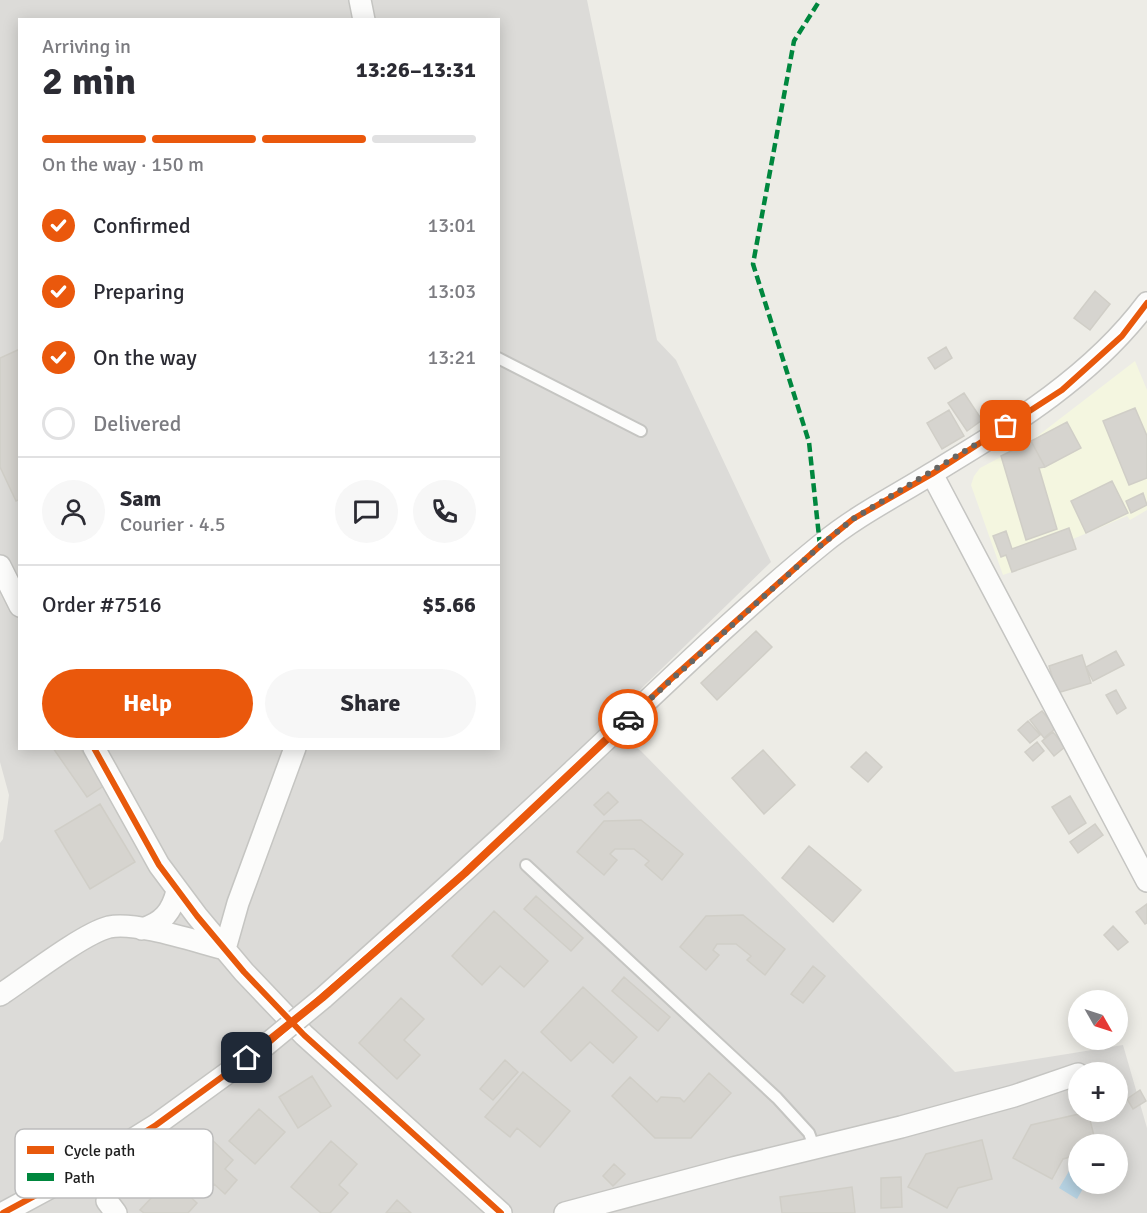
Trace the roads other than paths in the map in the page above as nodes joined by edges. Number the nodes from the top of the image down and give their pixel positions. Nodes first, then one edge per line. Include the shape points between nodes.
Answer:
1 (1147, 303) edge
2 (500, 359) edge
3 (640, 431) dead end
4 (932, 474) junction
5 (0, 566) edge
6 (18, 602) edge
7 (95, 750) edge
8 (294, 750) edge
9 (526, 865) dead end
10 (1147, 880) edge
11 (177, 891) junction
12 (142, 929) junction
13 (225, 950) junction
14 (0, 995) edge
15 (1068, 1077) edge
16 (150, 1129) edge
17 (815, 1149) junction
18 (31, 1198) edge
19 (3, 1213) edge
20 (501, 1213) edge
21 (566, 1213) edge

1 - 4 street via 1122,336 1062,390
2 - 3 lane
4 - 10 street
4 - 16 street, bridge via 853,519 820,546 670,680 465,873 322,998 266,1045
5 - 6 street
7 - 11 street
8 - 13 street via 238,903
9 - 17 lane via 777,1098 809,1133
11 - 12 street via 167,915
11 - 13 street
12 - 13 street
12 - 14 street via 111,927 97,931
13 - 20 street via 304,1035
15 - 17 street
17 - 21 street
18 - 19 street, bridge

